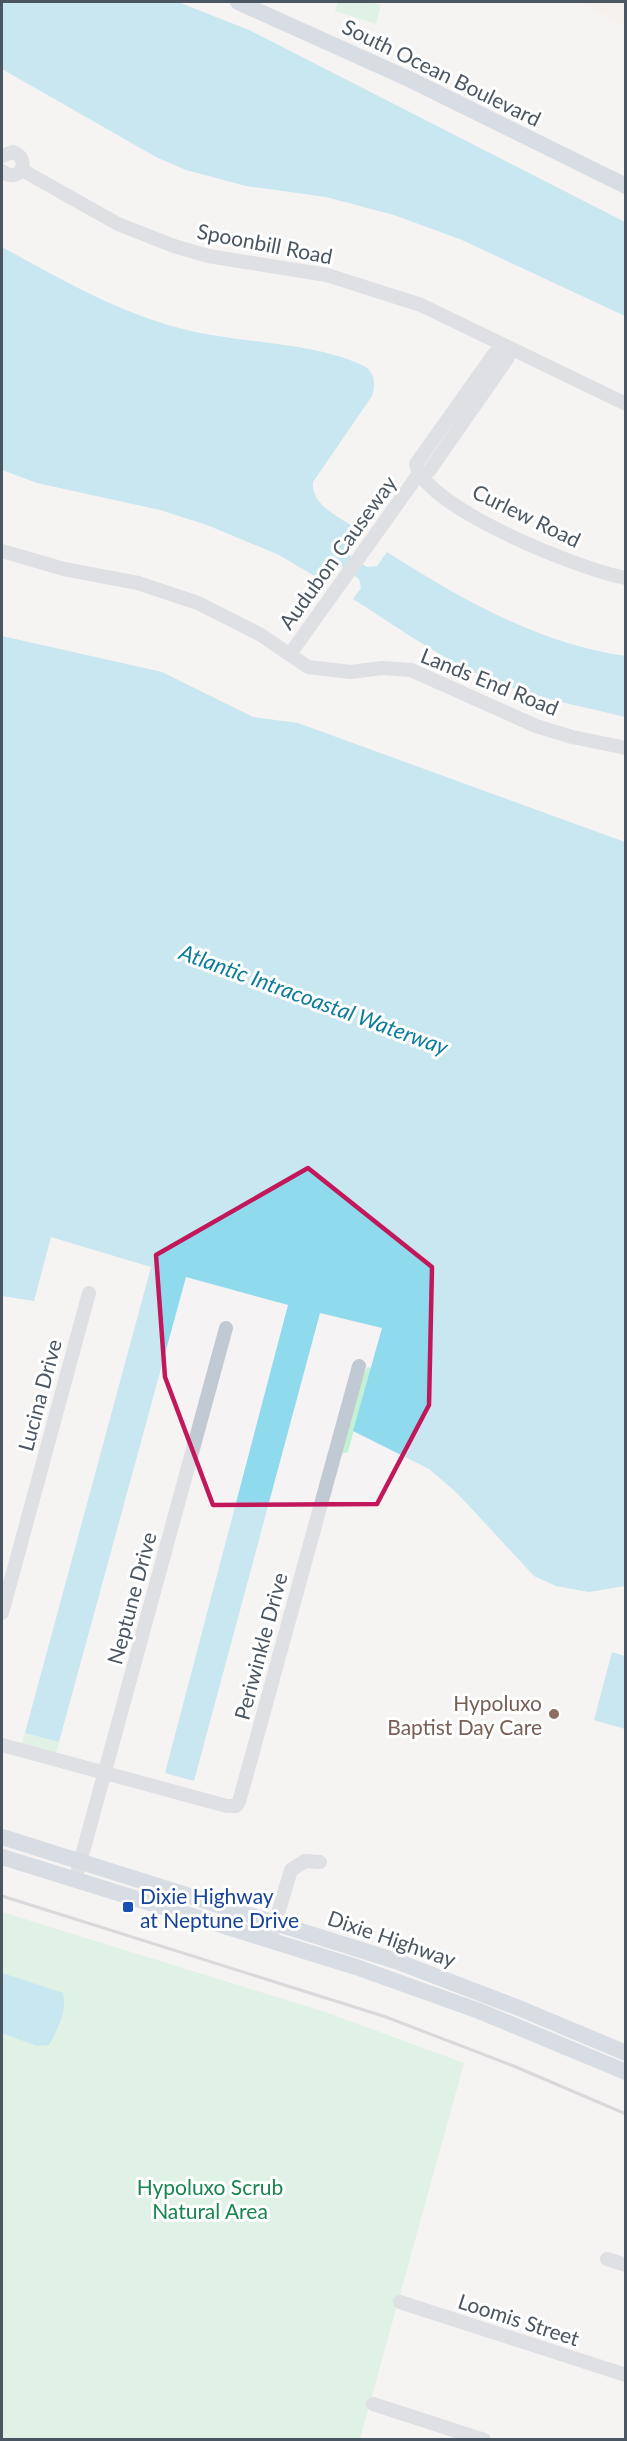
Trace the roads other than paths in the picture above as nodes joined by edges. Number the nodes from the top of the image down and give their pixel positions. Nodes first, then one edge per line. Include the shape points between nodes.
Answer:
1 (238, 2) edge
2 (2, 156) edge
3 (22, 170) junction
4 (2, 171) edge
5 (626, 186) edge
6 (505, 345) junction
7 (626, 404) edge
8 (418, 475) junction
9 (2, 551) edge
10 (626, 578) edge
11 (290, 654) junction
12 (626, 748) edge
13 (89, 1293) dead end
14 (226, 1328) dead end
15 (359, 1366) dead end
16 (2, 1613) edge
17 (2, 1745) edge
18 (105, 1774) junction
19 (2, 1838) edge
20 (2, 1857) edge
21 (80, 1862) junction
22 (320, 1862) dead end
23 (75, 1879) junction
24 (275, 1922) junction
25 (270, 1940) junction
26 (486, 1995) junction
27 (479, 2011) junction
28 (626, 2053) edge
29 (626, 2072) edge
30 (607, 2259) dead end
31 (626, 2265) edge
32 (400, 2302) dead end
33 (626, 2375) edge
34 (373, 2404) dead end
35 (484, 2439) edge

1 - 5 main road, South Ocean Boulevard via 409,79
2 - 3 street, Spoonbill Road via 17,153 24,162
3 - 4 street via 12,176
3 - 6 street, Spoonbill Road via 118,224 174,246 364,285 421,305
6 - 7 street
6 - 8 street, Audubon Causeway via 507,360 429,471
8 - 10 street, Curlew Road via 432,489 502,532 562,558
8 - 11 street, Audubon Causeway
9 - 11 street, Lands End Road via 176,596 230,618
11 - 12 street, Lands End Road via 316,669 411,670 536,726
13 - 16 street, Lucina Drive
14 - 18 street, Neptune Drive
15 - 18 street, Periwinkle Drive via 239,1802 226,1806
17 - 18 street
18 - 21 street, Neptune Drive
19 - 21 main road, Dixie Highway
20 - 23 main road, Dixie Highway
21 - 23 street, Neptune Drive
21 - 24 main road, Dixie Highway
22 - 24 street via 305,1862 291,1870
23 - 25 main road, Dixie Highway
24 - 25 street
24 - 26 main road, Dixie Highway
25 - 27 main road, Dixie Highway
26 - 27 main road
26 - 28 main road, Dixie Highway
27 - 29 main road, Dixie Highway
30 - 31 street
32 - 33 street, Loomis Street
34 - 35 street

